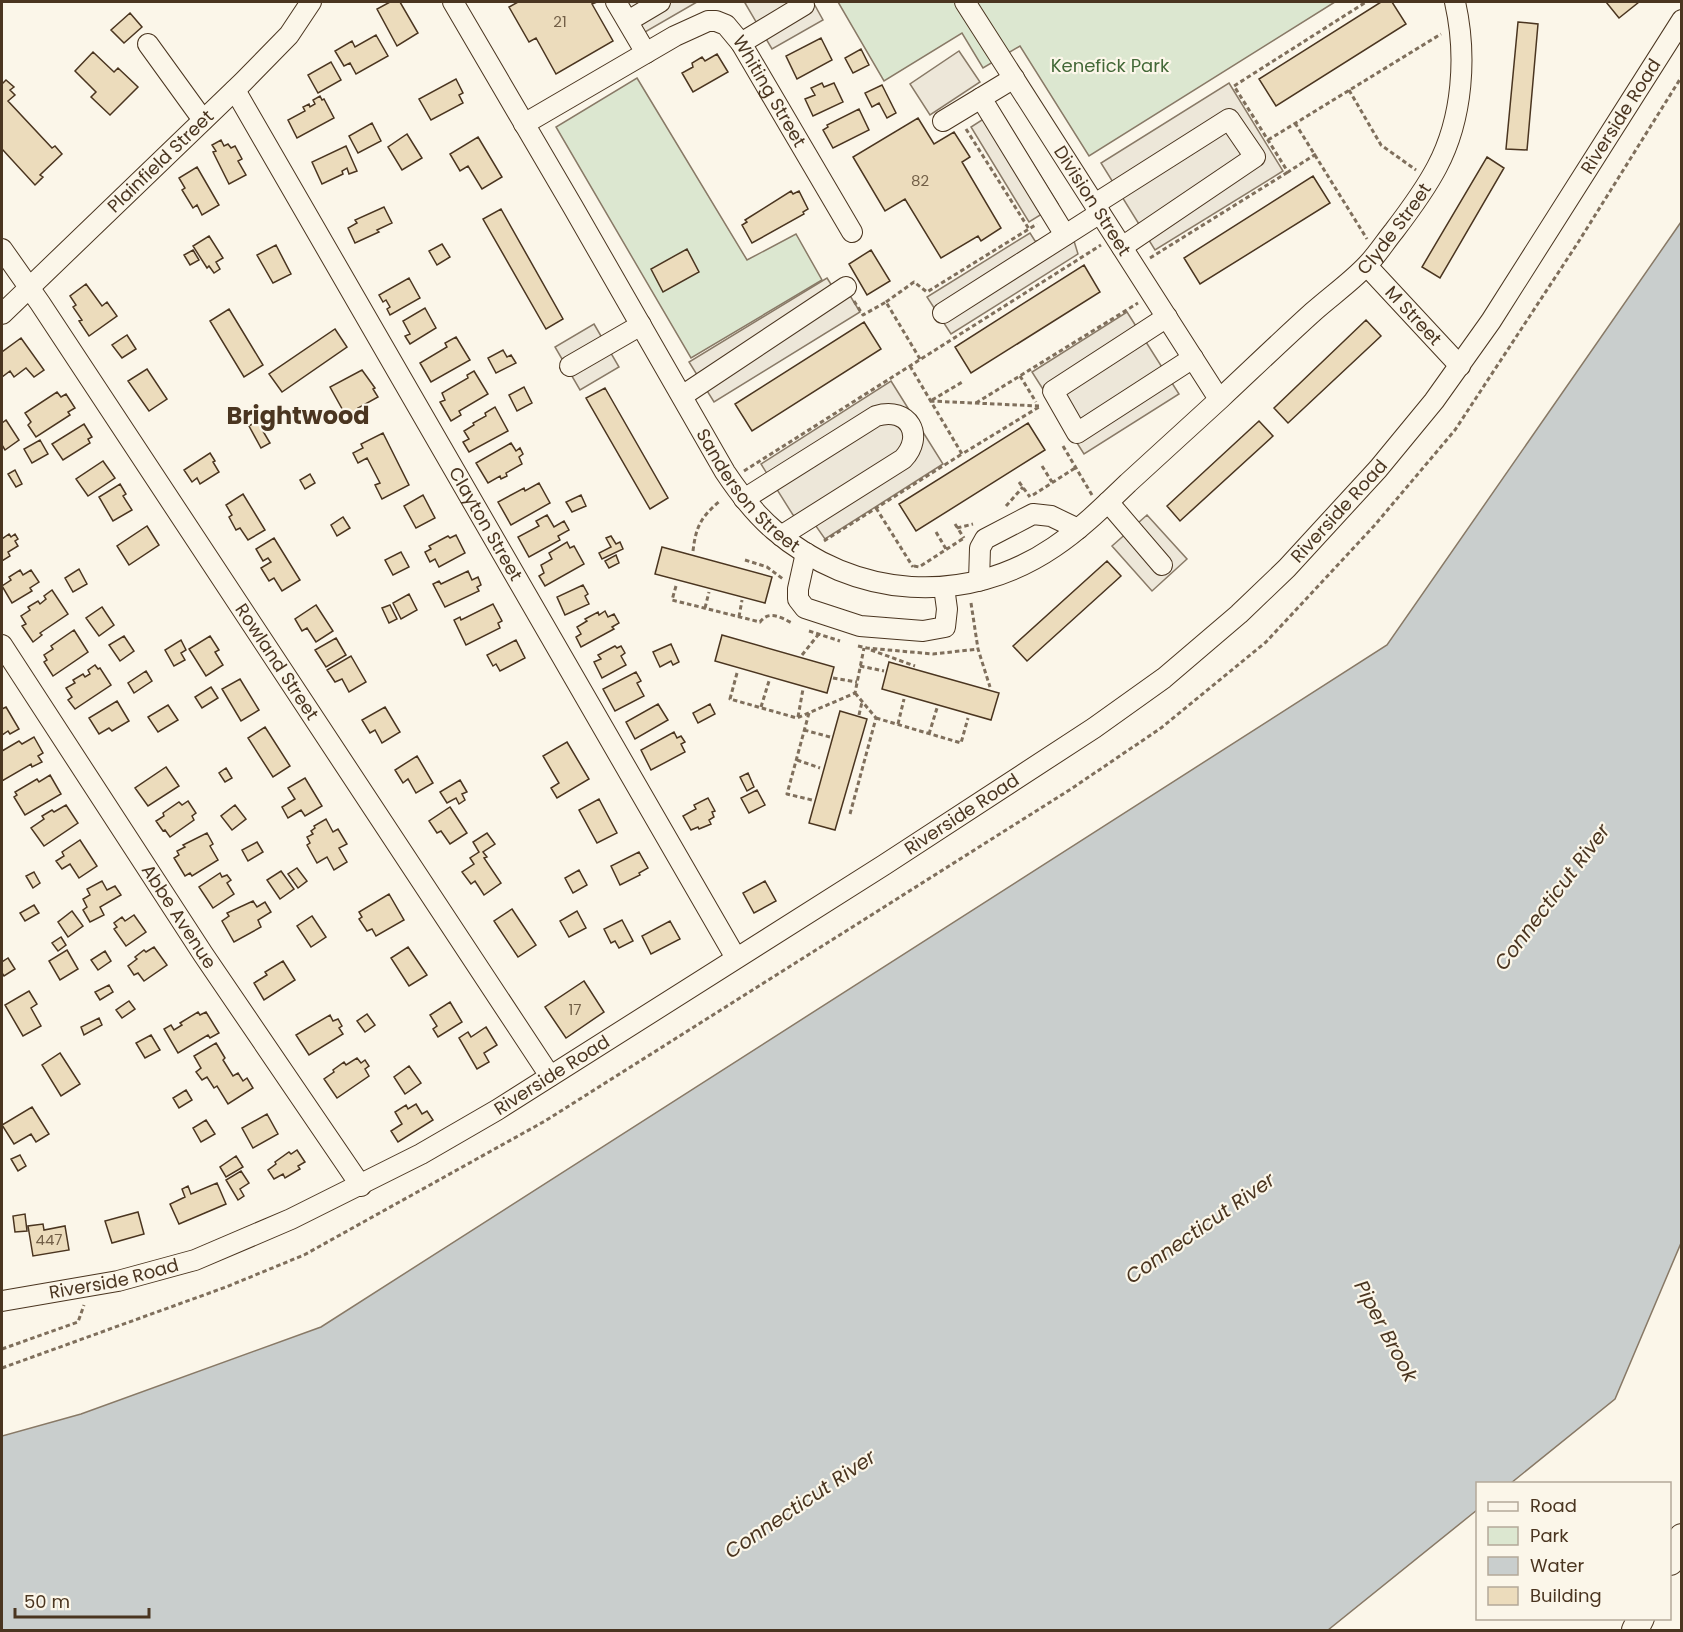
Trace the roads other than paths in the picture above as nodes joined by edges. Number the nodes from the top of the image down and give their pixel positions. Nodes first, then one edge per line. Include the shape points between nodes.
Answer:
1 (311, 2) edge
2 (453, 2) edge
3 (616, 2) edge
4 (660, 2) edge
5 (802, 2) edge
6 (965, 2) edge
7 (1455, 2) edge
8 (1682, 20) edge
9 (628, 21) junction
10 (741, 43) junction
11 (148, 44) dead end
12 (646, 53) junction
13 (1014, 78) junction
14 (235, 90) junction
15 (981, 98) junction
16 (950, 117) road end
17 (203, 120) junction
18 (524, 124) junction
19 (1097, 208) junction
20 (852, 232) dead end
21 (1065, 235) junction
22 (1119, 242) junction
23 (2, 249) edge
24 (1367, 266) junction
25 (846, 286) road end
26 (29, 287) junction
27 (943, 313) dead end
28 (2, 314) edge
29 (1167, 317) junction
30 (641, 325) junction
31 (1193, 358) junction
32 (570, 366) dead end
33 (1460, 366) junction
34 (682, 396) junction
35 (1219, 399) junction
36 (744, 499) junction
37 (1104, 506) junction
38 (1078, 529) junction
39 (781, 536) junction
40 (812, 550) junction
41 (1162, 565) dead end
42 (979, 580) junction
43 (944, 587) junction
44 (2, 645) edge
45 (736, 958) junction
46 (550, 1077) junction
47 (361, 1186) junction
48 (2, 1301) edge
49 (1682, 1537) edge
50 (1671, 1560) edge

1 - 14 street, Plainfield Street via 289,35
2 - 18 street, Sanderson Street
3 - 9 street
4 - 9 street
5 - 10 street via 804,5
6 - 13 street, Division Street
7 - 24 street, Clyde Street via 1461,67 1448,140 1418,200
8 - 33 street, Riverside Road
9 - 12 street
10 - 12 street, Whiting Street via 726,25 708,21
10 - 20 street, Whiting Street
11 - 17 street
12 - 18 street, Whiting Street
13 - 15 street
13 - 19 street, Division Street
14 - 17 street, Plainfield Street
14 - 45 street, Clayton Street
15 - 16 street
15 - 21 street
17 - 26 street, Plainfield Street
18 - 30 street, Sanderson Street
19 - 21 street
19 - 22 street, Division Street
19 - 22 street via 1229,119 1255,157
21 - 27 street
22 - 29 street, Division Street
23 - 26 street, Rowland Street
24 - 33 street, M Street
24 - 35 street, Clyde Street
25 - 34 street
26 - 28 street, Plainfield Street
26 - 46 street, Rowland Street
29 - 31 street, Division Street
29 - 31 street via 1053,391 1077,433
30 - 32 street
30 - 34 street, Sanderson Street
31 - 35 street, Division Street
33 - 45 street, Riverside Road via 1385,460 1295,560 1164,678 1094,728
34 - 36 street, Sanderson Street
35 - 37 street, Sanderson Street
36 - 39 street, Sanderson Street
36 - 39 street via 876,416 887,412 905,418 914,439 903,459
37 - 38 street, Sanderson Street
37 - 41 street
38 - 42 street, Sanderson Street via 1038,557
38 - 42 street via 1051,516 1034,514 986,540 980,548
39 - 40 street, Sanderson Street
40 - 43 street, Sanderson Street via 835,568 873,581 906,587
40 - 43 street via 798,599 805,608 860,626 924,631 945,627
42 - 43 street, Sanderson Street
44 - 47 street, Abbe Avenue via 203,954
45 - 46 street, Riverside Road
46 - 47 street, Riverside Road
47 - 48 street, Riverside Road via 195,1260 90,1286
49 - 50 main road

